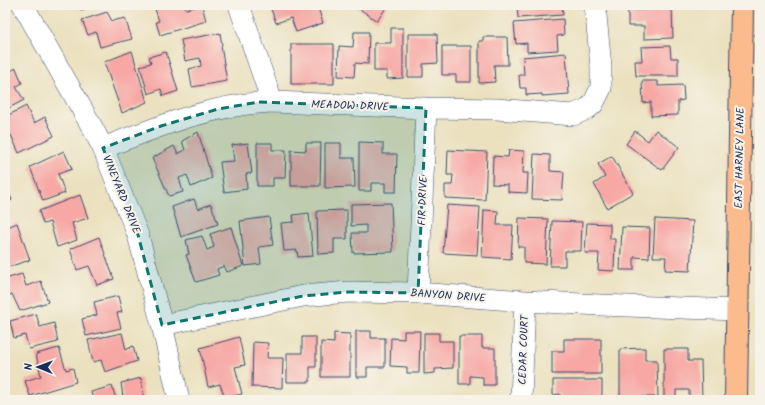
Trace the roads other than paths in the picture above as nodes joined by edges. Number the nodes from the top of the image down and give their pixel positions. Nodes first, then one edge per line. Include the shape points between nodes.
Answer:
1 (22, 5) edge
2 (239, 5) edge
3 (595, 5) edge
4 (742, 5) edge
5 (272, 102) junction
6 (426, 108) junction
7 (103, 148) junction
8 (418, 293) junction
9 (525, 301) junction
10 (737, 310) junction
11 (162, 324) junction
12 (179, 400) edge
13 (521, 400) edge
14 (736, 400) edge

1 - 7 street, VINEYARD DRIVE
2 - 5 street
3 - 6 street, MEADOW DRIVE via 601,88 587,110 573,114
4 - 10 main road, EAST HARNEY LANE
5 - 6 street, MEADOW DRIVE
5 - 7 street, MEADOW DRIVE via 218,109 161,126
6 - 8 street, FIR DRIVE
7 - 11 street, VINEYARD DRIVE via 138,235
8 - 9 street, BANYON DRIVE
8 - 11 street, BANYON DRIVE via 348,292 303,296
9 - 10 street, BANYON DRIVE
9 - 13 street, CEDAR COURT
10 - 14 main road, EAST HARNEY LANE
11 - 12 street, VINEYARD DRIVE

